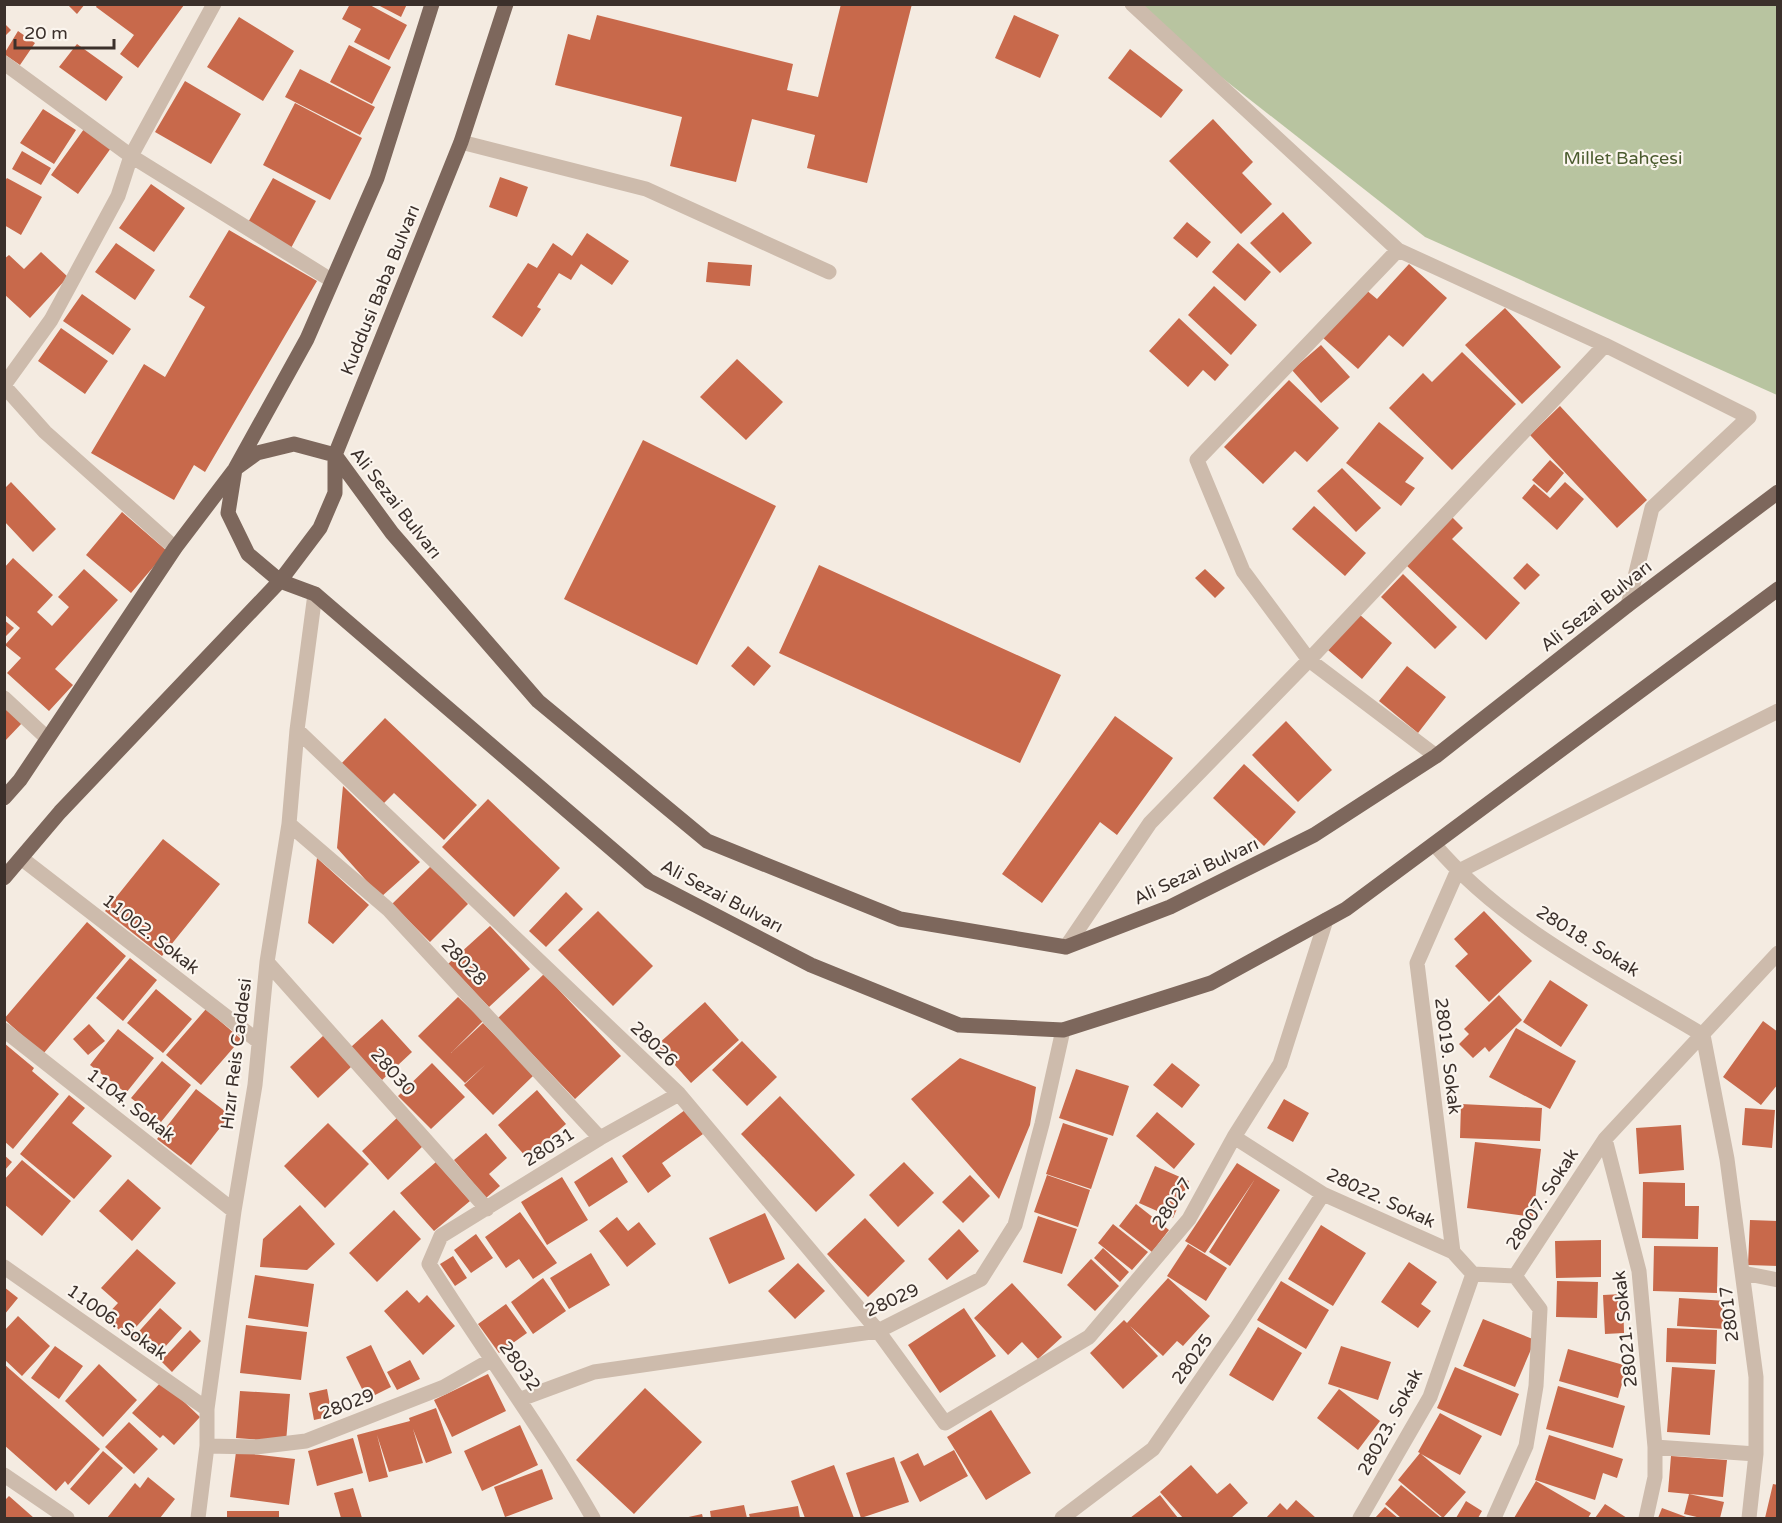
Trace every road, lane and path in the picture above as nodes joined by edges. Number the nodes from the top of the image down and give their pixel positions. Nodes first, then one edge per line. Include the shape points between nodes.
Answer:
1 (214, 4) edge
2 (432, 4) edge
3 (506, 4) edge
4 (1132, 4) edge
5 (4, 63) edge
6 (461, 142) junction
7 (131, 156) junction
8 (1398, 250) junction
9 (829, 272) dead end
10 (331, 280) junction
11 (1605, 345) junction
12 (4, 386) edge
13 (335, 455) junction
14 (235, 469) junction
15 (1778, 492) edge
16 (176, 548) junction
17 (280, 581) junction
18 (1778, 589) edge
19 (315, 594) junction
20 (1628, 605) junction
21 (1309, 660) junction
22 (4, 698) edge
23 (1778, 711) edge
24 (297, 730) junction
25 (47, 738) junction
26 (1436, 756) junction
27 (4, 798) edge
28 (289, 824) junction
29 (1434, 844) junction
30 (21, 858) junction
31 (1457, 872) junction
32 (4, 878) edge
33 (1326, 920) junction
34 (1066, 947) junction
35 (1778, 953) edge
36 (267, 962) junction
37 (4, 1030) edge
38 (1063, 1030) junction
39 (1703, 1035) junction
40 (258, 1041) junction
41 (679, 1094) junction
42 (1234, 1137) junction
43 (600, 1138) junction
44 (1605, 1139) junction
45 (1323, 1194) junction
46 (488, 1209) junction
47 (234, 1211) junction
48 (441, 1236) joint
49 (1453, 1252) junction
50 (4, 1267) edge
51 (1743, 1273) junction
52 (1473, 1274) junction
53 (1515, 1276) junction
54 (1778, 1280) edge
55 (878, 1331) junction
56 (491, 1360) junction
57 (521, 1399) junction
58 (207, 1409) junction
59 (945, 1423) joint
60 (207, 1446) junction
61 (1655, 1447) junction
62 (1756, 1454) junction
63 (4, 1474) edge
64 (67, 1518) edge
65 (198, 1518) edge
66 (592, 1518) edge
67 (1062, 1518) edge
68 (1360, 1518) edge
69 (1494, 1518) edge
70 (1646, 1518) edge
71 (1749, 1518) edge

1 - 7 street
2 - 10 main road via 377,178
3 - 6 main road, Kuddusi Baba Bulvarı
4 - 8 street
5 - 7 street
6 - 9 street via 646,189
6 - 13 main road, Kuddusi Baba Bulvarı
7 - 10 street
7 - 12 street via 118,196 51,320
8 - 11 street
8 - 21 street via 1197,460 1243,572
10 - 14 main road via 307,339
11 - 20 street via 1749,417 1652,508
11 - 21 street
12 - 16 street via 45,432
13 - 14 main road, Ali Sezai Bulvarı via 294,444 257,453
13 - 17 main road, Kuddusi Baba Bulvarı via 334,493 320,528
13 - 34 main road, Ali Sezai Bulvarı via 392,533 538,701 706,842 900,919
14 - 16 main road
14 - 17 main road, Ali Sezai Bulvarı via 228,513 248,554
15 - 20 main road, Ali Sezai Bulvarı
16 - 25 main road
17 - 19 main road, Ali Sezai Bulvarı
17 - 30 main road, Kuddusi Baba Bulvarı
18 - 29 main road, Ali Sezai Bulvarı
19 - 24 street, Hızır Reis Caddesi
19 - 38 main road, Ali Sezai Bulvarı via 650,881 811,965 959,1024
20 - 26 main road, Ali Sezai Bulvarı
21 - 26 street
21 - 34 street via 1150,823
22 - 25 street
23 - 31 street
24 - 28 street, Hızır Reis Caddesi
24 - 41 street, 28026
25 - 27 main road
26 - 34 main road, Ali Sezai Bulvarı via 1314,835 1170,907
28 - 36 street, Hızır Reis Caddesi
28 - 43 street, 28028 via 388,909
29 - 31 street
29 - 33 main road, Ali Sezai Bulvarı
30 - 32 main road, Kuddusi Baba Bulvarı
30 - 40 street, 11002. Sokak
31 - 39 street, 28018. Sokak via 1542,938
31 - 49 street, 28019. Sokak via 1418,963
33 - 38 main road, Ali Sezai Bulvarı via 1211,983
33 - 42 street, 28027 via 1280,1064
35 - 39 street, 28007. Sokak
36 - 40 street, Hızır Reis Caddesi
36 - 46 street, 28030
37 - 47 street, 1104. Sokak
38 - 55 street, 28029 via 1016,1225 981,1279
39 - 44 street, 28007. Sokak
39 - 51 street, 28017 via 1727,1159
40 - 47 street, Hızır Reis Caddesi via 255,1085
41 - 43 street, 28031
41 - 55 street, 28026
42 - 45 street, 28022. Sokak
42 - 59 street, 28027 via 1189,1219 1089,1337
43 - 46 street, 28031
44 - 53 street, 28007. Sokak
44 - 61 street, 28021. Sokak via 1639,1271
45 - 49 street, 28022. Sokak
45 - 67 street, 28025 via 1153,1449
46 - 48 street, 28031
47 - 58 street, Hızır Reis Caddesi
48 - 56 street, 28032 via 429,1264
49 - 52 street, 28022. Sokak
50 - 58 street, 11006. Sokak
51 - 54 street
51 - 62 street, 28017 via 1756,1377
52 - 53 street
52 - 68 street, 28023. Sokak via 1430,1397
53 - 69 street, 28007. Sokak via 1540,1309 1536,1386 1526,1446
55 - 57 street, 28029 via 594,1372
55 - 59 street, 28026
56 - 57 street, 28032
56 - 60 street, 28029 via 444,1387 306,1441 256,1447
57 - 66 street, 28032
58 - 60 street, Hızır Reis Caddesi
60 - 65 street, Hızır Reis Caddesi
61 - 62 street
61 - 70 street, 28021. Sokak
62 - 71 street, 28017
63 - 64 street

